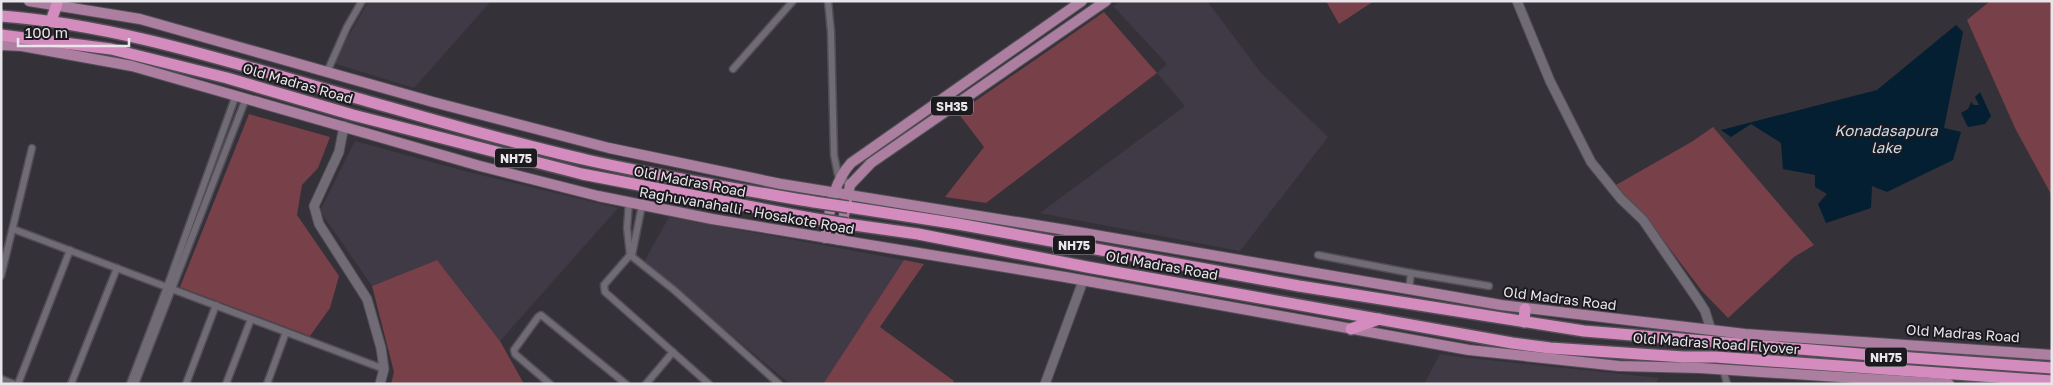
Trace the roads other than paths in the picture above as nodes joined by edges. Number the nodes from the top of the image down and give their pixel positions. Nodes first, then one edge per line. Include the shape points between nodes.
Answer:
1 (29, 1) edge
2 (362, 1) edge
3 (792, 1) edge
4 (828, 1) edge
5 (1082, 1) edge
6 (1106, 1) edge
7 (1517, 1) edge
8 (44, 2) edge
9 (57, 4) junction
10 (1, 16) edge
11 (51, 21) junction
12 (1, 35) edge
13 (1, 45) edge
14 (111, 49) junction
15 (108, 60) junction
16 (733, 69) dead end
17 (327, 72) junction
18 (241, 96) junction
19 (344, 126) junction
20 (32, 148) dead end
21 (839, 177) junction
22 (850, 185) junction
23 (833, 192) junction
24 (847, 195) junction
25 (629, 202) junction
26 (642, 205) junction
27 (13, 229) junction
28 (825, 238) junction
29 (839, 240) junction
30 (70, 250) junction
31 (631, 255) junction
32 (1318, 255) dead end
33 (117, 268) junction
34 (1411, 273) junction
35 (1, 276) edge
36 (1083, 281) junction
37 (1488, 286) dead end
38 (170, 288) junction
39 (1409, 289) junction
40 (216, 306) junction
41 (1525, 308) junction
42 (1381, 318) junction
43 (251, 319) junction
44 (1524, 322) junction
45 (1350, 329) junction
46 (1712, 330) junction
47 (286, 332) junction
48 (673, 352) junction
49 (2052, 355) edge
50 (2052, 368) edge
51 (384, 369) junction
52 (1723, 369) junction
53 (1, 379) edge
54 (2052, 381) edge
55 (14, 384) edge
56 (18, 384) edge
57 (71, 384) edge
58 (130, 384) edge
59 (135, 384) edge
60 (186, 384) edge
61 (226, 384) edge
62 (267, 384) edge
63 (380, 384) edge
64 (550, 384) edge
65 (626, 384) edge
66 (646, 384) edge
67 (710, 384) edge
68 (779, 384) edge
69 (1045, 384) edge
70 (1727, 384) edge
71 (1949, 384) edge

1 - 8 main road, Old Madras Road
2 - 17 street
3 - 16 street
4 - 21 street via 834,155
5 - 21 main road, SH35 via 868,150
6 - 22 main road, SH35 via 871,163
7 - 46 main road via 1550,81 1591,162 1642,220 1705,311
8 - 9 main road, Old Madras Road
9 - 11 highway
9 - 17 main road, Old Madras Road via 140,19
10 - 11 highway, Old Madras Road / NH75
11 - 44 highway, Old Madras Road / NH75, bridge via 127,34 585,160 657,175
12 - 14 highway, Old Madras Road / NH75
13 - 15 main road, Raghuvanahalli - Hosakote Road
14 - 15 highway
14 - 42 highway, Old Madras Road / NH75, bridge via 582,174 810,218
15 - 18 main road, Raghuvanahalli - Hosakote Road
17 - 23 main road, Old Madras Road via 609,148
18 - 19 main road, Raghuvanahalli - Hosakote Road
18 - 38 street
19 - 25 main road, Raghuvanahalli - Hosakote Road via 480,166
19 - 51 main road via 339,152 314,206 319,224 367,299
20 - 27 street
21 - 22 street
21 - 23 main road, SH35
22 - 24 main road, SH35
23 - 24 main road, Old Madras Road
23 - 28 main road, SH35
24 - 29 main road, SH35
24 - 39 main road, Old Madras Road
25 - 26 main road, Raghuvanahalli - Hosakote Road
25 - 31 street via 627,228
26 - 28 main road, Raghuvanahalli - Hosakote Road
26 - 31 street
27 - 30 street
27 - 35 street
28 - 29 main road, Raghuvanahalli - Hosakote Road
29 - 36 main road, Raghuvanahalli - Hosakote Road
30 - 33 street
30 - 56 street
31 - 48 street via 604,285 604,292
31 - 68 street
32 - 34 street
33 - 38 street
33 - 57 street
34 - 37 street
34 - 39 street
36 - 45 main road, Raghuvanahalli - Hosakote Road
36 - 69 main road
38 - 40 street
38 - 58 street
38 - 59 street
39 - 41 main road, Old Madras Road
40 - 43 street
40 - 60 street
41 - 44 highway
41 - 46 main road, Old Madras Road
42 - 45 highway
42 - 54 highway, Old Madras Road Flyover / NH75 via 1550,348
43 - 47 street
43 - 61 street
44 - 50 highway, Old Madras Road Flyover / NH75 via 1584,331 1720,343
45 - 52 main road, Raghuvanahalli - Hosakote Road via 1469,350 1619,366
46 - 49 main road, Old Madras Road
47 - 51 street
47 - 62 street
48 - 66 street
48 - 67 street
51 - 63 main road
52 - 70 street
52 - 71 main road, Raghuvanahalli - Hosakote Road
53 - 55 street
64 - 65 street via 514,350 541,315

